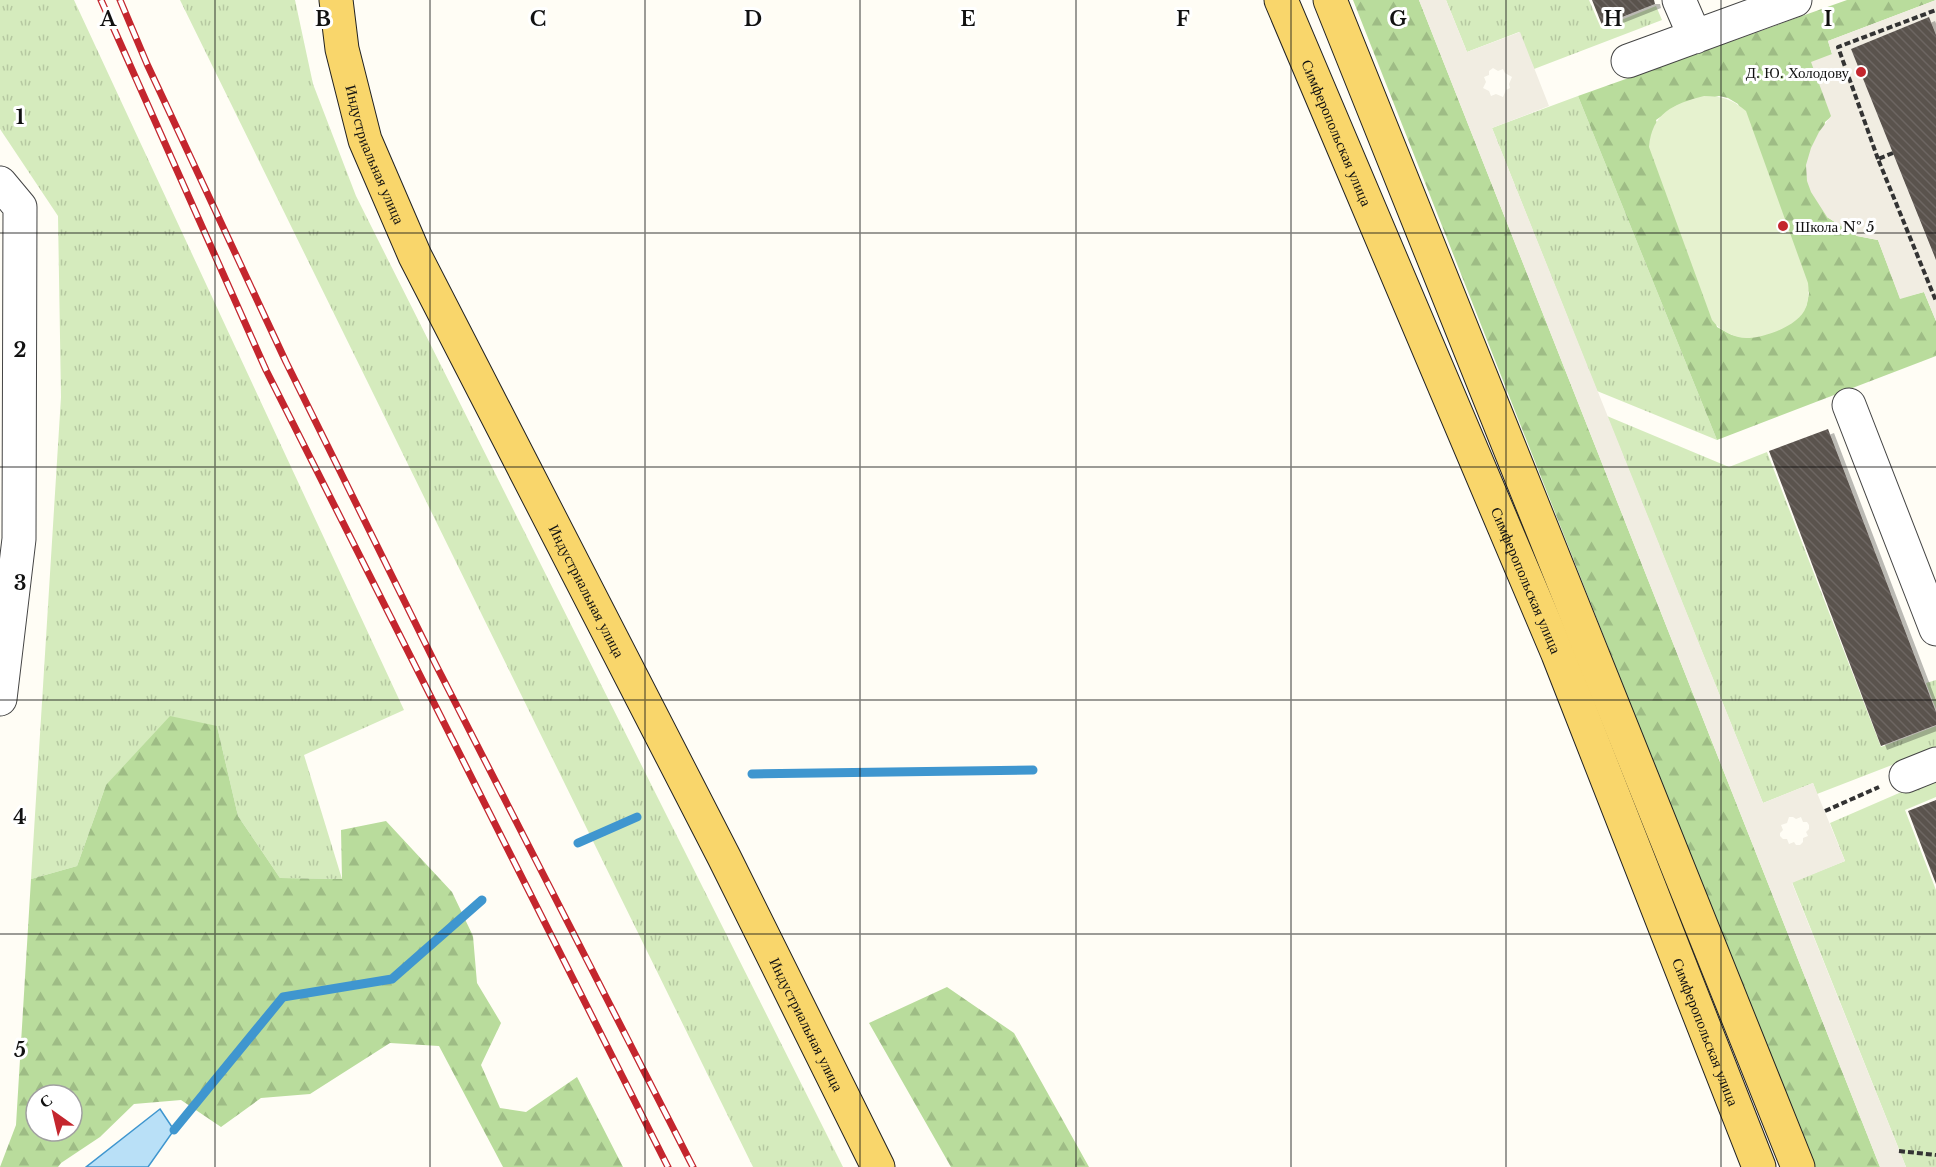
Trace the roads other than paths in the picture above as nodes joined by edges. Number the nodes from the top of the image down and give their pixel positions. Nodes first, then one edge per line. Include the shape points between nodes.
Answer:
1 (336, 0) edge
2 (1281, 0) edge
3 (1330, 0) edge
4 (1679, 0) edge
5 (1795, 0) edge
6 (1695, 37) junction
7 (1628, 61) dead end
8 (0, 183) edge
9 (1849, 405) dead end
10 (1936, 629) edge
11 (0, 699) edge
12 (1936, 764) edge
13 (1906, 776) road end
14 (878, 1167) edge
15 (1759, 1167) edge
16 (1798, 1167) edge

1 - 14 main road, Индустриальная улица via 342,49 365,140 415,256
2 - 15 main road, Симферопольская улица via 1558,654
3 - 16 main road
4 - 6 street
5 - 6 street
6 - 7 street
8 - 11 street via 20,207 20,539
9 - 10 street
12 - 13 street

